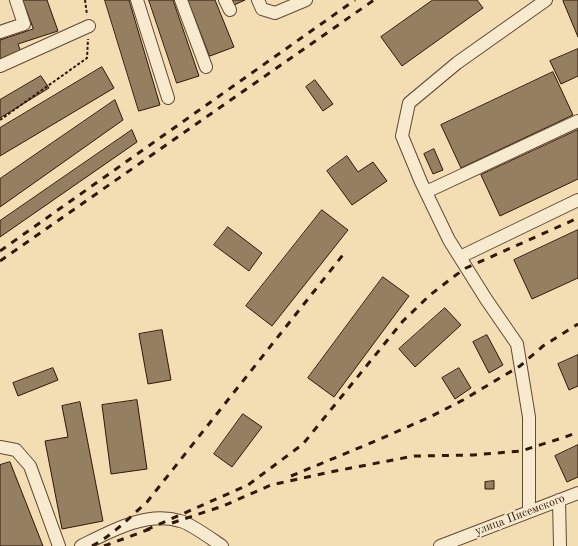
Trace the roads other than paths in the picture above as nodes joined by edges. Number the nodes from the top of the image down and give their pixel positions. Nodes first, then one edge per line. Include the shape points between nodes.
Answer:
1 (16, 0) edge
2 (137, 0) edge
3 (181, 0) edge
4 (258, 0) edge
5 (306, 0) edge
6 (546, 0) edge
7 (89, 26) road end
8 (0, 32) edge
9 (0, 66) edge
10 (206, 67) dead end
11 (168, 98) dead end
12 (578, 121) edge
13 (426, 192) junction
14 (578, 200) edge
15 (460, 256) junction
16 (0, 447) edge
17 (578, 493) edge
18 (559, 500) junction
19 (529, 511) junction
20 (59, 546) edge
21 (81, 546) edge
22 (222, 546) edge
23 (440, 546) edge
24 (560, 546) edge

1 - 8 street via 24,24
2 - 11 street
3 - 10 street
4 - 5 street via 262,9 275,13
6 - 13 street via 457,64 409,103 402,136
7 - 9 street
12 - 13 street
13 - 15 street via 449,240
14 - 15 street
15 - 19 street via 516,344 530,417
16 - 20 street via 16,450 30,466
17 - 18 street, улица Писемского
18 - 19 street, улица Писемского
18 - 24 street
19 - 23 street, улица Писемского
21 - 22 street via 118,528 157,517 182,521

